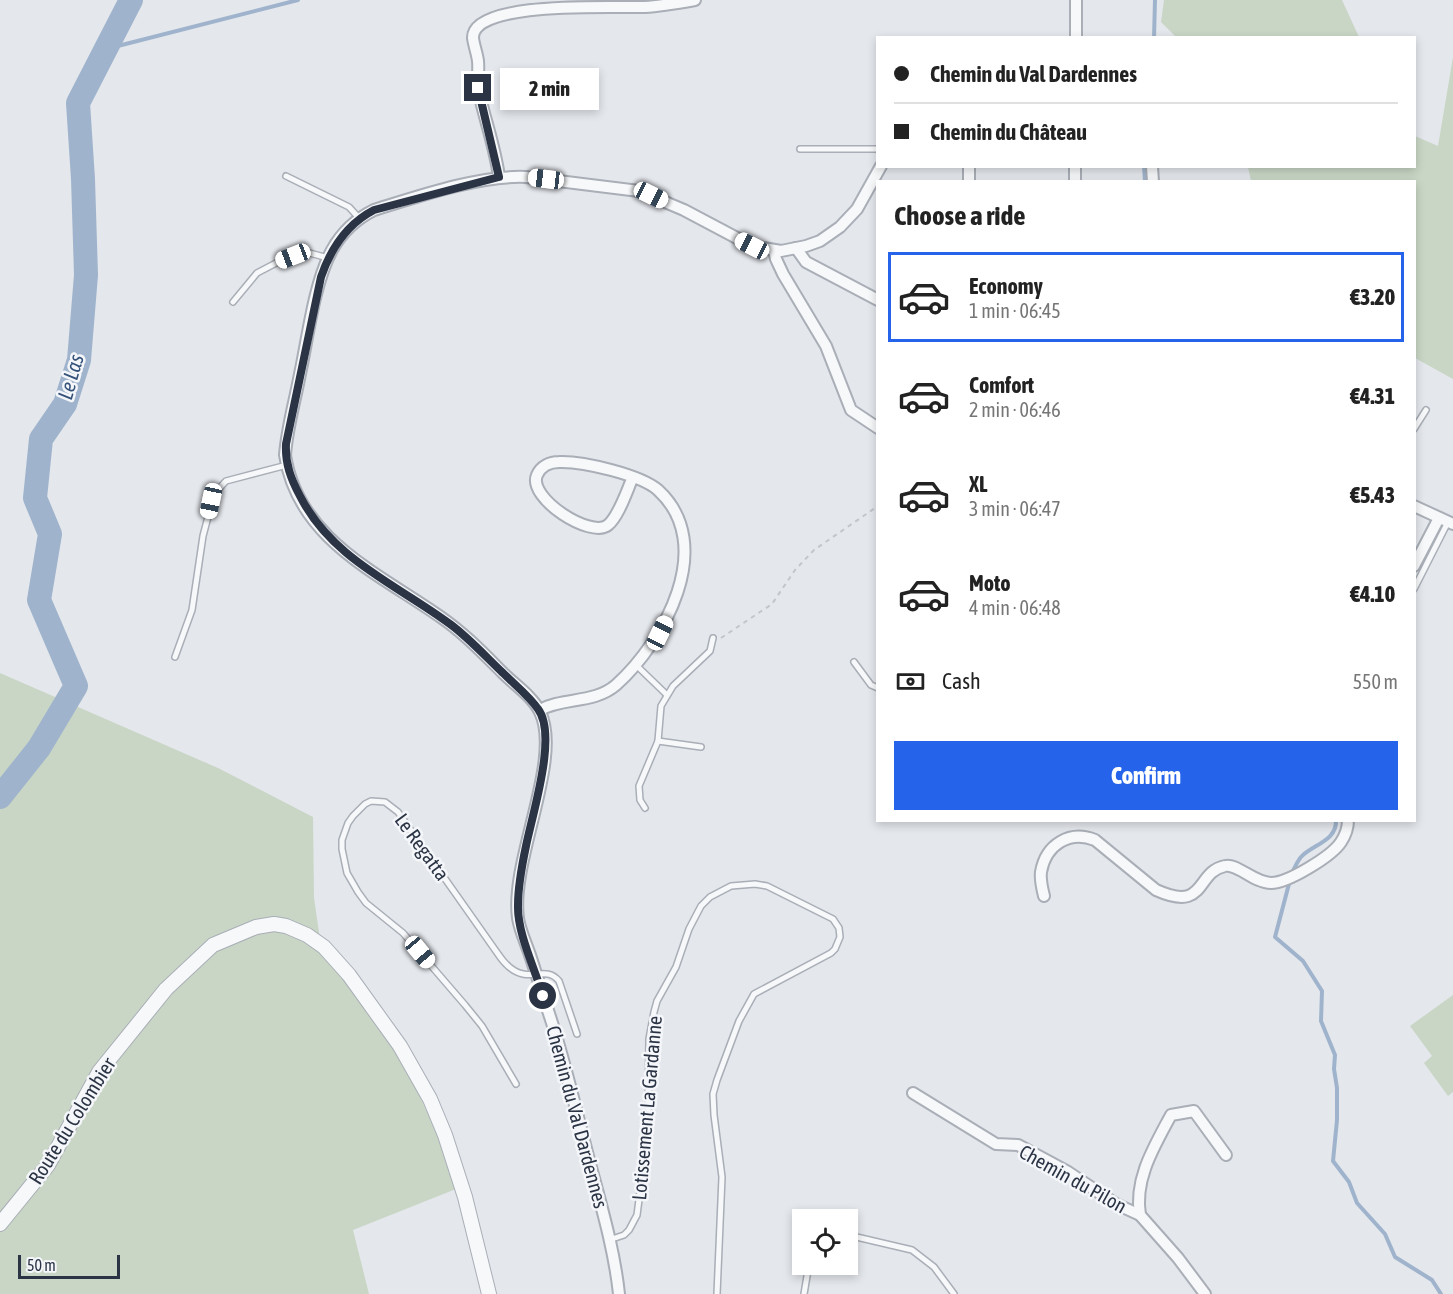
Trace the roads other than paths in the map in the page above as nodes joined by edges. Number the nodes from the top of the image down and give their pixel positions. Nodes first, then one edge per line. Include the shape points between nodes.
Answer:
1 (694, 0) edge
2 (1076, 0) edge
3 (1076, 36) edge
4 (800, 149) dead end
5 (876, 149) edge
6 (880, 168) edge
7 (286, 176) dead end
8 (499, 177) junction
9 (359, 218) junction
10 (796, 249) junction
11 (774, 250) junction
12 (328, 258) junction
13 (876, 299) edge
14 (233, 302) dead end
15 (1426, 410) dead end
16 (1416, 426) edge
17 (876, 427) edge
18 (286, 465) junction
19 (633, 477) junction
20 (1416, 507) edge
21 (1447, 521) edge
22 (1416, 563) edge
23 (1416, 585) edge
24 (713, 638) dead end
25 (175, 657) dead end
26 (854, 662) dead end
27 (635, 664) junction
28 (876, 687) edge
29 (667, 695) junction
30 (540, 710) junction
31 (657, 741) junction
32 (701, 747) dead end
33 (645, 808) dead end
34 (1348, 822) edge
35 (1044, 896) dead end
36 (536, 974) junction
37 (577, 1034) dead end
38 (516, 1084) dead end
39 (913, 1093) dead end
40 (1226, 1155) dead end
41 (1140, 1215) junction
42 (0, 1224) edge
43 (858, 1237) edge
44 (609, 1240) junction
45 (807, 1275) edge
46 (489, 1294) edge
47 (619, 1294) edge
48 (717, 1294) edge
49 (804, 1294) edge
50 (954, 1294) edge
51 (1205, 1294) edge

1 - 8 street via 645,7 523,6 478,22 473,38 477,81
2 - 3 street
4 - 5 lane
6 - 10 street via 857,209 840,227 820,241
7 - 9 lane via 349,207
8 - 9 street via 374,210
8 - 11 street via 639,191 752,246
9 - 12 street via 344,232
10 - 11 street
10 - 13 street via 806,262
11 - 17 street via 783,274 826,346 851,410
12 - 14 lane via 306,252 278,262 257,273
12 - 18 street via 286,444
15 - 16 lane
18 - 25 lane via 226,481 214,494 192,610
18 - 30 street via 310,516 332,542 453,626
19 - 19 street via 614,517 599,529 583,525 547,502 536,482 543,466 558,462
19 - 27 street via 655,488 666,499 682,529 685,555 666,620
20 - 21 street
21 - 22 street
21 - 23 lane
24 - 29 lane via 710,651
26 - 28 lane
27 - 29 lane
27 - 30 street via 609,690
29 - 31 lane via 659,713
30 - 36 street, Chemin du Val Dardennes via 544,762 518,904 518,918
31 - 32 lane
31 - 33 lane via 639,786
34 - 35 street via 1346,833 1335,849 1286,881 1262,882 1224,866 1185,897 1156,890 1095,840 1070,837 1058,843 1041,872
36 - 37 lane via 551,975 559,981
36 - 38 lane, Le Regatta via 521,974 504,963 398,812 378,801 358,810 342,840 352,882 366,903 390,921 465,1005
36 - 44 street, Chemin du Val Dardennes
39 - 41 street, Chemin du Pilon via 996,1144 1018,1145
40 - 41 street, Chemin du Pilon via 1194,1111 1171,1115 1148,1158 1137,1198
41 - 51 street, Chemin du Pilon
42 - 46 street, Route du Colombier via 48,1165 99,1072 166,989 213,945 256,927 274,924 307,934 332,955 385,1022 421,1082 454,1159
43 - 50 lane via 912,1250 934,1267
44 - 47 street, Chemin du Val Dardennes
44 - 48 lane, Lotissement La Gardanne via 624,1235 637,1215 648,1141 649,1039 657,1001 676,967 695,915 710,897 742,884 766,886 797,899 833,919 840,937 831,953 754,994 739,1021 717,1080 714,1115 722,1177
45 - 49 lane

